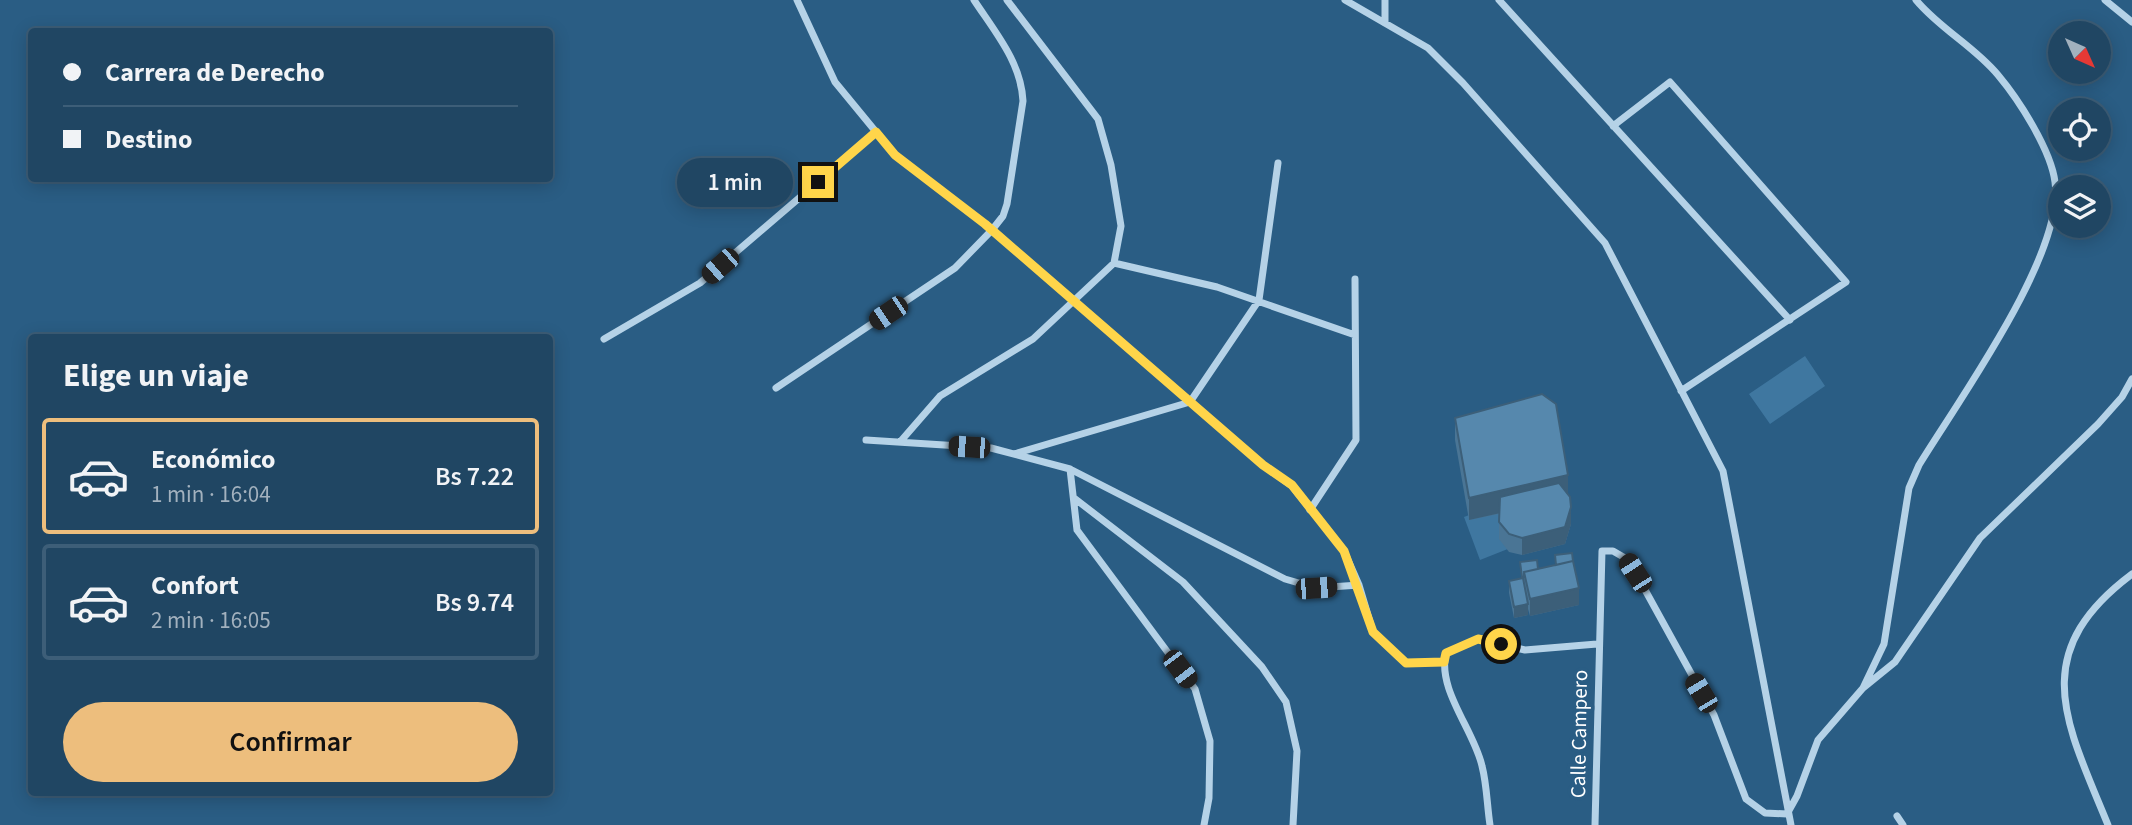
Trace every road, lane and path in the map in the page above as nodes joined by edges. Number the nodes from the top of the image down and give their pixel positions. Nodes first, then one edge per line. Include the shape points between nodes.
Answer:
1 (797, 0) edge
2 (974, 0) edge
3 (1007, 0) edge
4 (1345, 0) edge
5 (1385, 0) edge
6 (1499, 0) edge
7 (1916, 0) edge
8 (2105, 0) edge
9 (2132, 22) edge
10 (1385, 23) junction
11 (1613, 126) junction
12 (876, 132) junction
13 (1278, 163) dead end
14 (992, 230) junction
15 (1114, 263) junction
16 (1355, 279) dead end
17 (1259, 300) junction
18 (1075, 302) junction
19 (1790, 320) junction
20 (1355, 335) junction
21 (604, 339) dead end
22 (2132, 379) edge
23 (776, 388) dead end
24 (1681, 391) junction
25 (1190, 402) junction
26 (866, 440) dead end
27 (900, 442) junction
28 (1014, 454) junction
29 (1070, 469) junction
30 (1073, 498) junction
31 (1310, 510) junction
32 (2132, 574) edge
33 (1359, 585) junction
34 (1597, 644) junction
35 (1444, 662) junction
36 (1863, 688) junction
37 (1787, 814) junction
38 (1897, 816) dead end
39 (1204, 825) edge
40 (1293, 825) edge
41 (1490, 825) edge
42 (1595, 825) edge
43 (1791, 825) edge
44 (1903, 825) edge
45 (2108, 825) edge

1 - 12 street via 835,82
2 - 14 street via 1017,67 1022,85 1007,204
3 - 15 street via 1098,119 1121,226
4 - 10 street
5 - 10 street
6 - 11 street
7 - 36 street via 2000,77 2051,160 2056,184 2051,232 2031,280 1909,488 1884,644
8 - 9 street
10 - 24 street via 1428,48 1464,83 1605,243
11 - 19 street
11 - 19 street via 1670,82 1846,282
12 - 14 street via 895,155
12 - 21 street via 700,283
13 - 17 street
14 - 18 street
14 - 23 street via 956,268
15 - 17 street
15 - 18 street
16 - 20 street
17 - 20 street
17 - 25 street
18 - 25 street
18 - 27 street via 1033,339 940,396
19 - 24 street
20 - 31 street via 1356,440
22 - 36 street via 2098,424 1980,538 1895,662
24 - 37 street via 1723,471
25 - 28 street
25 - 31 street via 1292,485
26 - 27 street
27 - 28 street via 992,448
28 - 29 street
29 - 30 street
29 - 33 street via 1285,579 1316,588
30 - 39 street via 1077,530 1195,689 1210,741
30 - 40 street via 1183,582 1262,667 1286,702 1297,751
31 - 33 street via 1344,551
32 - 45 street via 2100,603 2078,636 2063,671 2071,733
33 - 35 street via 1373,632 1387,648 1406,663
34 - 35 street via 1525,650 1478,639 1446,653
34 - 37 street, Calle Campero via 1602,551 1613,551 1625,558 1644,588 1714,715 1746,799 1765,813
34 - 42 street, Calle Campero
35 - 41 street via 1450,690 1482,765
36 - 37 street via 1818,740
37 - 43 street
38 - 44 street

